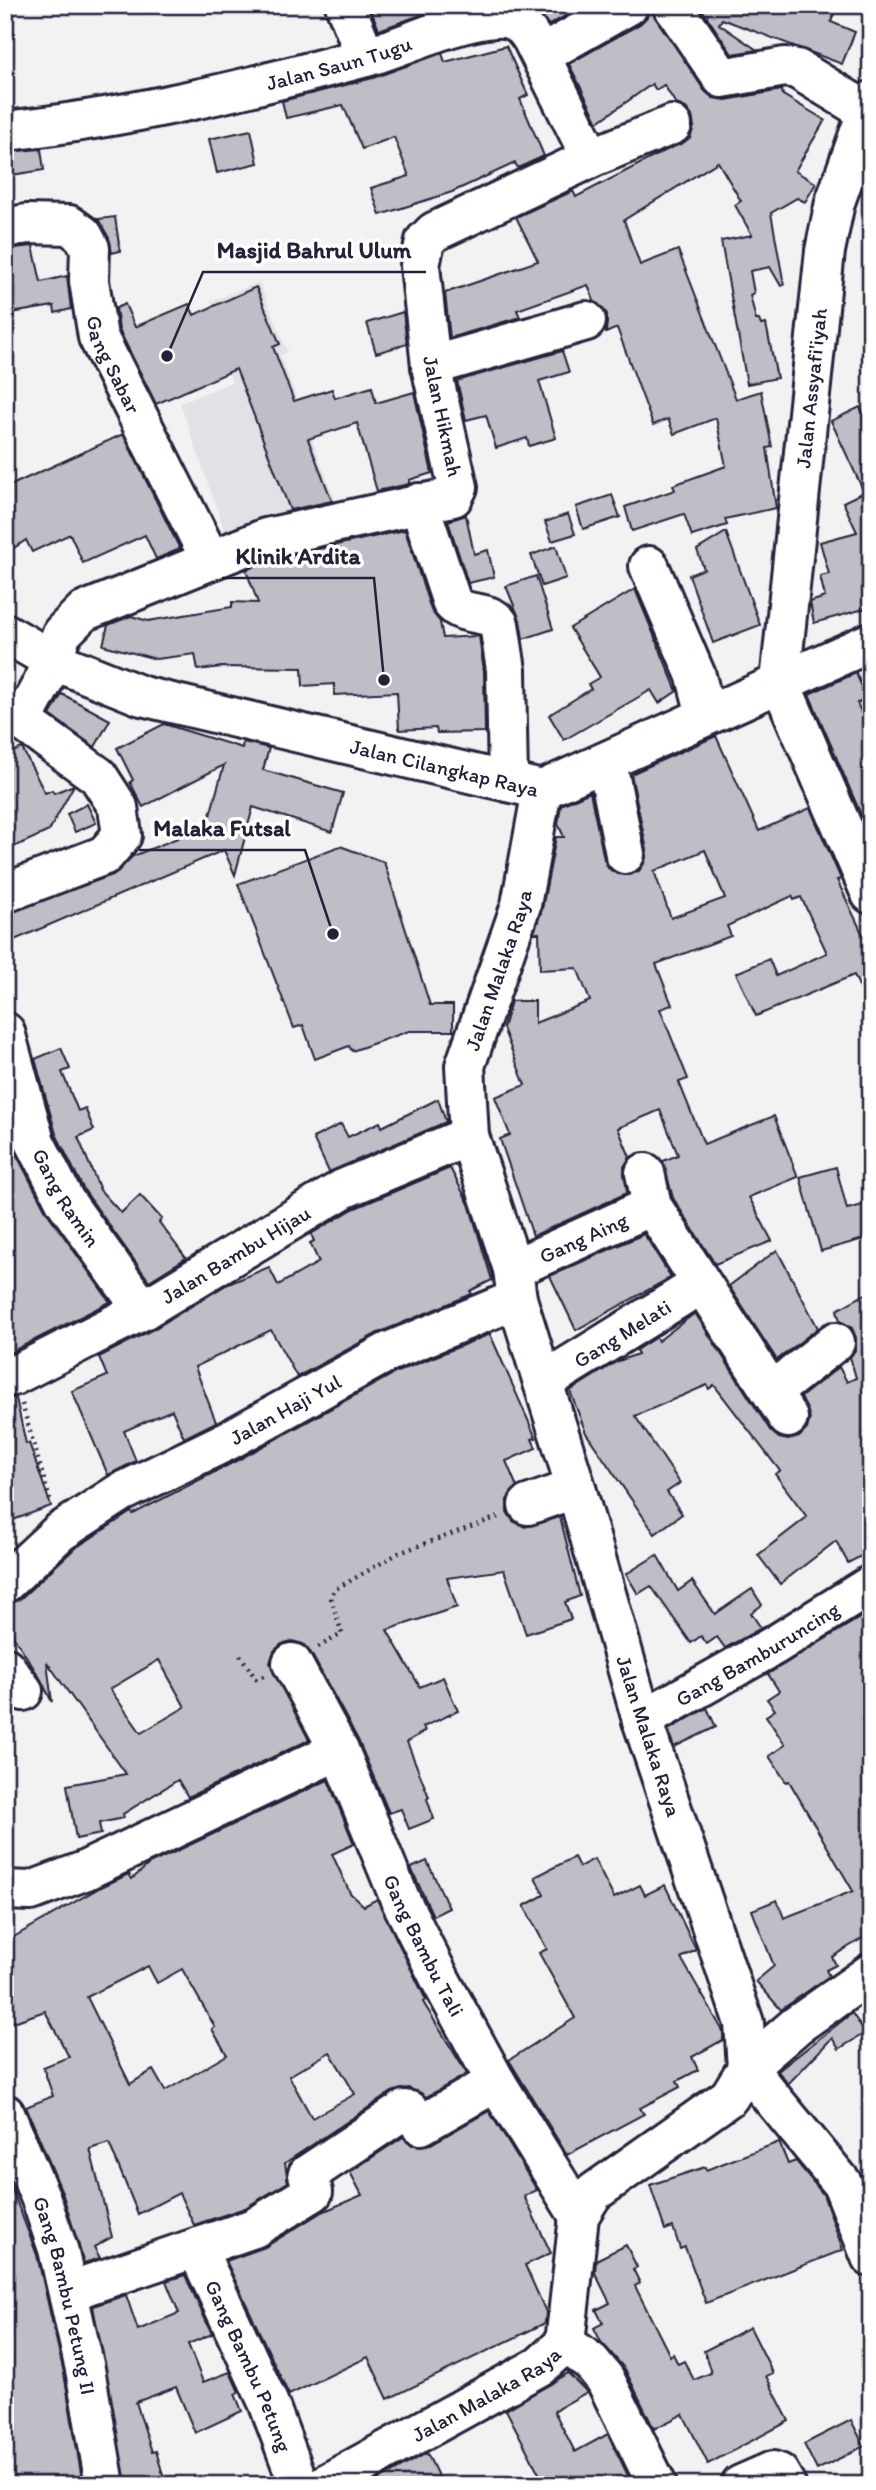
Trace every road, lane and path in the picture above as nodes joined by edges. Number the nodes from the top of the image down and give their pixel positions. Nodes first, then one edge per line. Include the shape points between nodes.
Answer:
1 (345, 5) edge
2 (629, 5) edge
3 (673, 5) edge
4 (541, 55) junction
5 (366, 57) junction
6 (869, 106) edge
7 (671, 125) dead end
8 (5, 131) edge
9 (591, 158) junction
10 (5, 228) edge
11 (586, 321) dead end
12 (430, 366) junction
13 (419, 503) junction
14 (209, 559) junction
15 (649, 566) dead end
16 (5, 633) edge
17 (871, 642) edge
18 (52, 660) junction
19 (780, 682) junction
20 (706, 715) junction
21 (13, 724) edge
22 (607, 763) junction
23 (525, 786) junction
24 (625, 854) dead end
25 (5, 893) edge
26 (871, 894) edge
27 (5, 1032) edge
28 (469, 1136) junction
29 (515, 1284) junction
30 (701, 1284) junction
31 (144, 1310) junction
32 (835, 1342) dead end
33 (9, 1377) edge
34 (544, 1382) junction
35 (576, 1488) junction
36 (528, 1506) joint
37 (60, 1532) junction
38 (5, 1583) edge
39 (871, 1585) edge
40 (240, 1655) dead end
41 (292, 1663) junction
42 (642, 1720) junction
43 (339, 1750) junction
44 (5, 1890) edge
45 (871, 1973) edge
46 (747, 2068) junction
47 (496, 2082) junction
48 (5, 2114) edge
49 (579, 2216) junction
50 (197, 2249) junction
51 (871, 2257) edge
52 (70, 2291) junction
53 (565, 2343) junction
54 (104, 2485) edge
55 (299, 2485) edge
56 (324, 2485) edge
57 (657, 2485) edge
58 (741, 2485) edge
59 (786, 2485) edge

1 - 5 street
2 - 4 street
3 - 6 street via 722,78 797,69
4 - 5 street, Jalan Saun Tugu via 523,25 510,18 494,18
4 - 9 street, Jalan Saun Tugu
5 - 8 street, Jalan Saun Tugu via 149,111
6 - 19 street, Jalan Assyafi'iyah via 835,202 825,251
7 - 9 street, Jalan Hikmah
9 - 12 street, Jalan Hikmah via 434,232 425,241 419,266
10 - 14 street, Gang Sabar via 69,225 83,235 90,248 89,281 98,337
11 - 12 street
12 - 13 street, Jalan Hikmah via 458,487 453,496
13 - 14 street, Jalan Hikmah via 266,538
13 - 23 street, Jalan Malaka Raya via 452,603 457,609 495,618 499,624
14 - 18 street, Jalan Hikmah via 83,612 62,633
15 - 20 street via 696,676
16 - 18 street, Jalan Cilangkap Raya
17 - 19 street, Jalan Cilangkap Raya
18 - 21 street, Jalan Hikmah
18 - 23 street, Jalan Cilangkap Raya via 142,696
19 - 20 street, Jalan Cilangkap Raya
19 - 26 street
20 - 22 street, Jalan Cilangkap Raya
21 - 25 street via 98,776 118,807 122,835 105,855
22 - 23 street, Jalan Cilangkap Raya
22 - 24 street
23 - 28 street, Jalan Malaka Raya via 522,905 465,1066
27 - 31 street, Gang Ramin via 35,1142 65,1201
28 - 29 street, Jalan Malaka Raya
28 - 31 street, Jalan Bambu Hijau via 343,1189
29 - 30 street, Gang Aing via 649,1189
29 - 34 street, Jalan Malaka Raya
29 - 37 street, Jalan Haji Yul via 229,1440 120,1493
30 - 32 street via 780,1405
30 - 34 street, Gang Melati
31 - 33 street, Jalan Bambu Hijau
33 - 37 path
34 - 35 street, Jalan Malaka Raya
35 - 36 street
35 - 42 street, Jalan Malaka Raya
36 - 41 path via 400,1553 334,1590 331,1598 342,1634
37 - 38 street, Jalan Haji Yul
39 - 42 street, Gang Bamburuncing
40 - 41 path via 257,1679
41 - 43 street, Gang Bambu Tali
42 - 46 street, Jalan Malaka Raya via 744,2023
43 - 44 street via 84,1871 31,1891
43 - 47 street, Gang Bambu Tali via 400,1899
45 - 46 street via 797,2025
46 - 49 street via 729,2097 593,2193
46 - 51 street via 842,2183
47 - 49 street, Gang Bambu Tali
47 - 50 street via 421,2125 404,2110 308,2174 313,2192 306,2199 254,2228
48 - 52 street, Gang Bambu Petung II via 41,2199
49 - 53 street, Jalan Malaka Raya
50 - 52 street
50 - 55 street, Gang Bambu Petung via 268,2402
52 - 54 street, Gang Bambu Petung II
53 - 56 street, Jalan Malaka Raya via 540,2366
53 - 57 street via 605,2379
58 - 59 street via 773,2470

